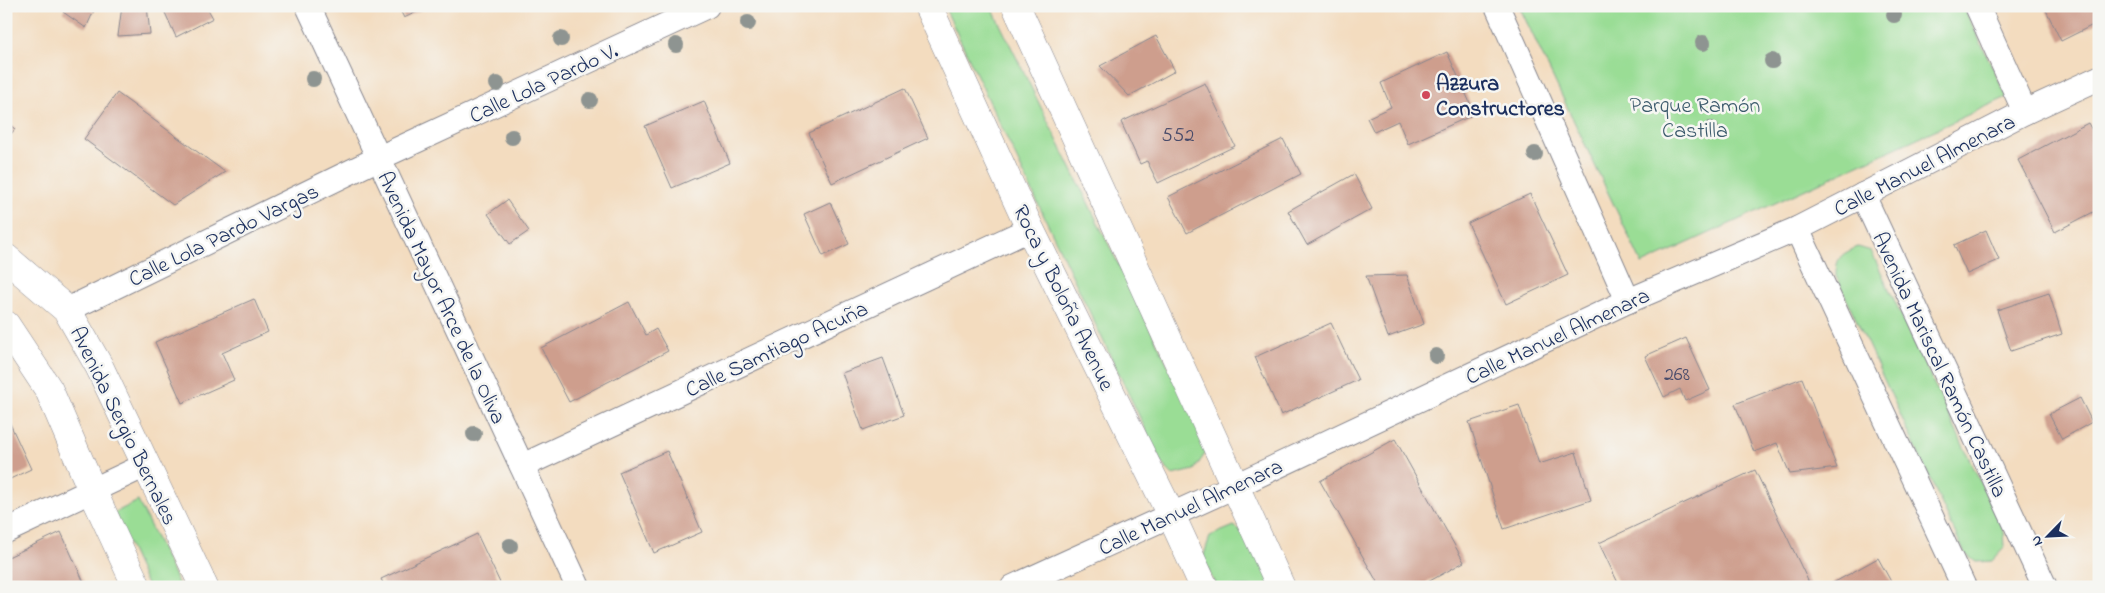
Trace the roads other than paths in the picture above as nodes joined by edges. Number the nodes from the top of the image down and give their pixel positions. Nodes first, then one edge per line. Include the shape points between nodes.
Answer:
1 (308, 6) edge
2 (707, 6) edge
3 (928, 6) edge
4 (1016, 6) edge
5 (1497, 6) edge
6 (1977, 6) edge
7 (2099, 78) edge
8 (2025, 112) junction
9 (379, 158) junction
10 (1863, 195) junction
11 (1030, 229) junction
12 (1798, 229) junction
13 (6, 258) edge
14 (1628, 301) junction
15 (68, 310) junction
16 (6, 325) edge
17 (146, 465) junction
18 (522, 466) junction
19 (1235, 486) junction
20 (92, 490) junction
21 (1171, 515) junction
22 (6, 531) edge
23 (137, 587) edge
24 (204, 587) edge
25 (578, 587) edge
26 (1013, 587) edge
27 (1204, 587) edge
28 (1281, 587) edge
29 (1964, 587) edge
30 (2045, 587) edge

1 - 9 street, Avenida Mayor Arce de la Oliva
2 - 9 street, Calle Lola Pardo V.
3 - 11 main road, Roca y Boloña Avenue
4 - 19 main road
5 - 14 street
6 - 8 street
7 - 8 street, Calle Manuel Almenara
8 - 10 street, Calle Manuel Almenara
9 - 15 street, Calle Lola Pardo Vargas
9 - 18 street, Avenida Mayor Arce de la Oliva
10 - 12 street, Calle Manuel Almenara
10 - 30 street, Avenida Mariscal Ramón Castilla
11 - 18 street, Calle Samtiago Acuña
11 - 21 main road, Roca y Boloña Avenue
12 - 14 street, Calle Manuel Almenara
12 - 29 street
13 - 15 main road, Avenida Sergio Bernales
14 - 19 street, Calle Manuel Almenara
15 - 17 main road, Avenida Sergio Bernales via 99,366
16 - 20 main road via 49,390
17 - 20 street
17 - 24 main road, Avenida Sergio Bernales
18 - 25 street, Avenida Mayor Arce de la Oliva
19 - 21 street, Calle Manuel Almenara
19 - 28 main road
20 - 22 street
20 - 23 main road
21 - 26 street, Calle Manuel Almenara
21 - 27 main road, Roca y Boloña Avenue

